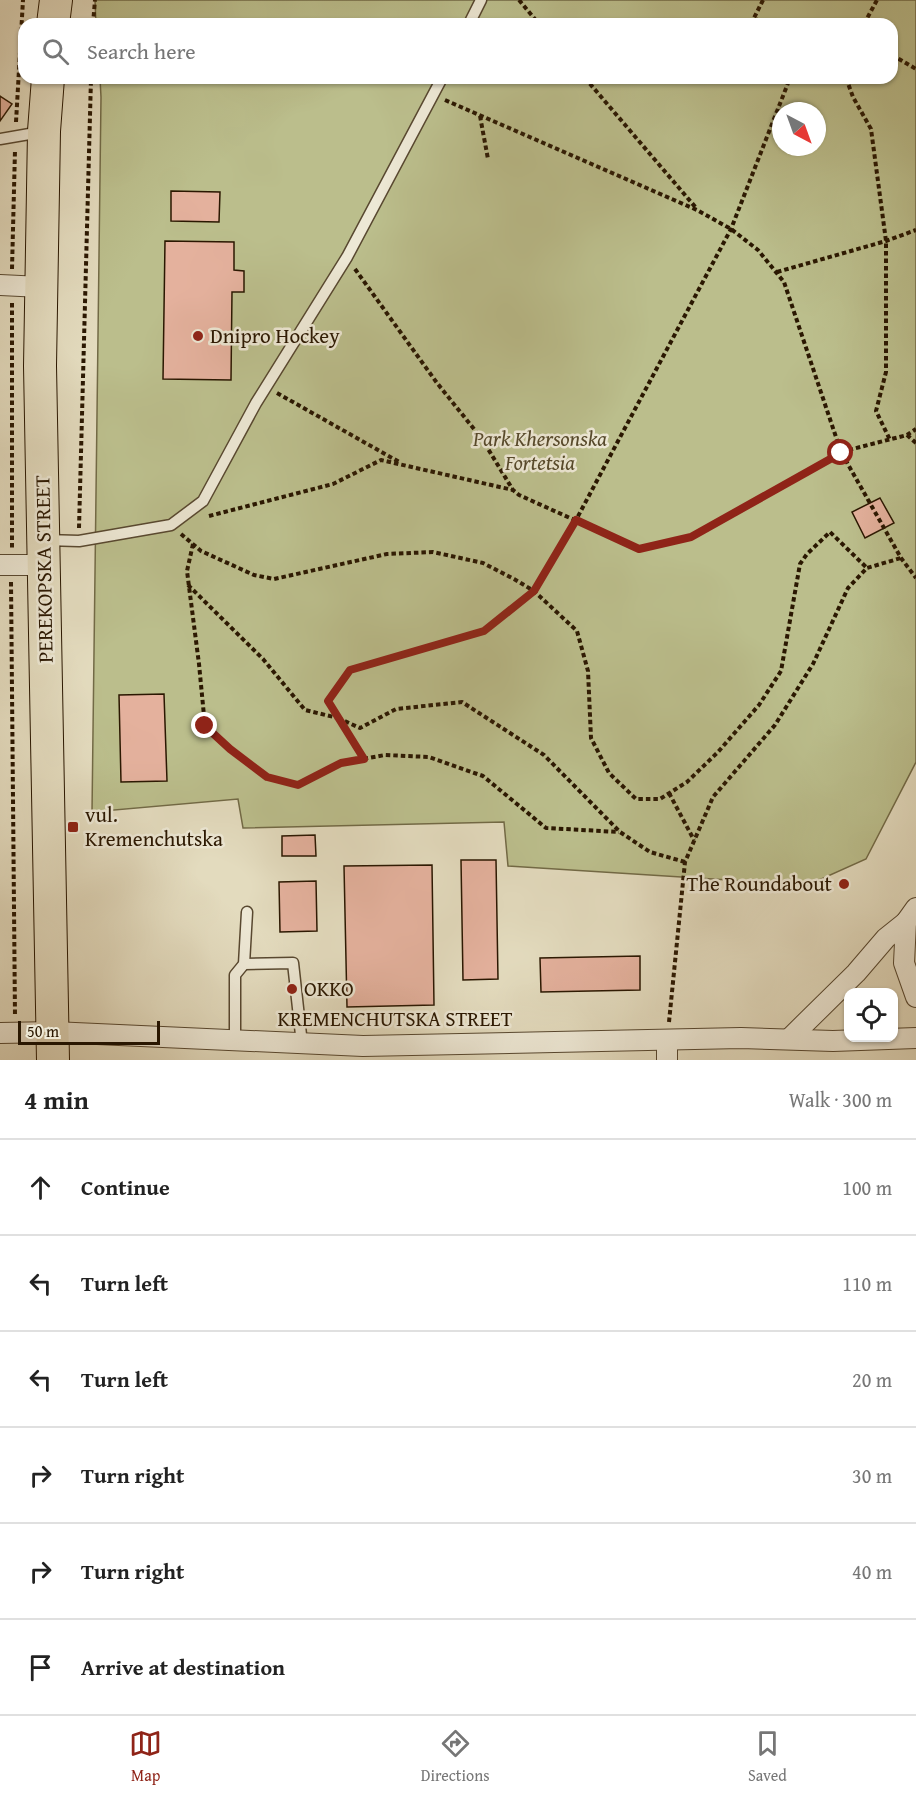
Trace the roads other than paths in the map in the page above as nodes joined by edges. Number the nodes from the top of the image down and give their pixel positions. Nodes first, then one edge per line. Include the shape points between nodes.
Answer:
1 (481, 0) edge
2 (472, 18) edge
3 (48, 84) edge
4 (439, 84) edge
5 (44, 131) junction
6 (0, 139) edge
7 (0, 285) edge
8 (41, 287) junction
9 (44, 552) junction
10 (5, 565) edge
11 (247, 912) dead end
12 (911, 915) edge
13 (244, 964) junction
14 (916, 996) edge
15 (8, 1033) edge
16 (916, 1038) edge
17 (789, 1039) junction
18 (667, 1040) junction
19 (235, 1041) junction
20 (302, 1044) junction
21 (53, 1046) edge
22 (362, 1053) edge
23 (667, 1060) edge

1 - 2 lane
3 - 5 main road, PEREKOPSKA STREET
4 - 9 lane via 347,256 203,501 171,525 79,541
5 - 6 lane
5 - 8 main road, PEREKOPSKA STREET
7 - 8 street
8 - 9 main road, PEREKOPSKA STREET
9 - 10 street
9 - 21 main road, PEREKOPSKA STREET
11 - 13 lane
12 - 14 street via 904,963
12 - 17 street
13 - 19 lane via 234,975
13 - 20 lane via 293,963
15 - 21 street, KREMENCHUTSKA STREET
16 - 17 street, KREMENCHUTSKA STREET
17 - 18 street, KREMENCHUTSKA STREET
18 - 22 street, KREMENCHUTSKA STREET
18 - 23 street
19 - 20 street, KREMENCHUTSKA STREET
19 - 21 street, KREMENCHUTSKA STREET
20 - 22 street, KREMENCHUTSKA STREET

